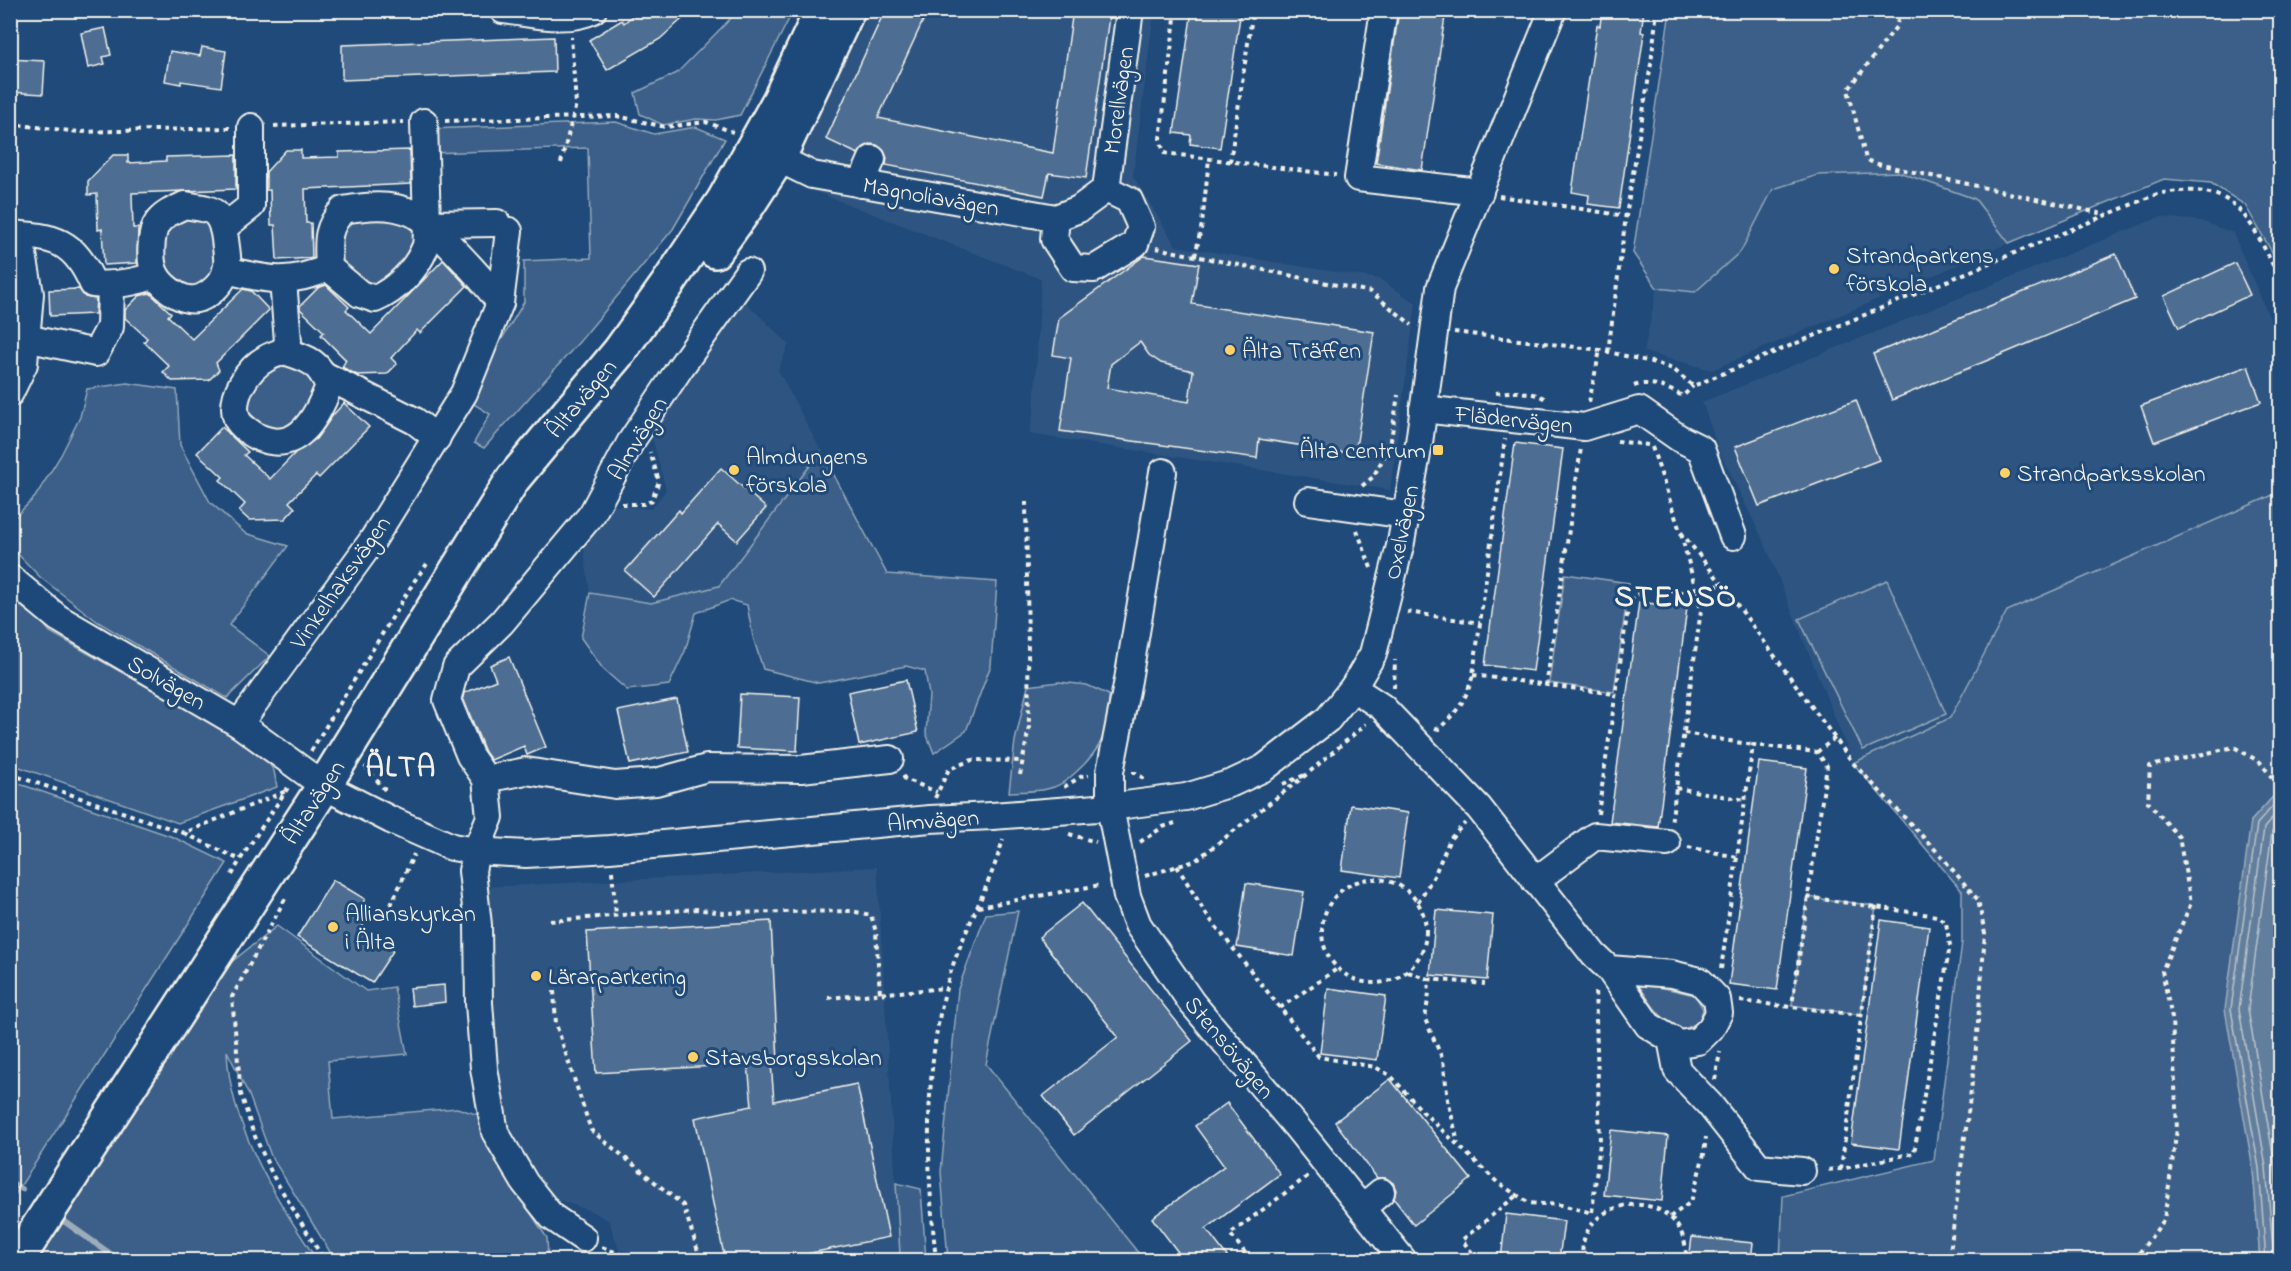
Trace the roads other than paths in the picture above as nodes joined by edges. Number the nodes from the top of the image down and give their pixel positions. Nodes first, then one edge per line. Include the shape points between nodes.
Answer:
1 (503, 10) edge
2 (822, 10) edge
3 (848, 10) edge
4 (1130, 10) edge
5 (1384, 10) edge
6 (1552, 10) edge
7 (582, 13) edge
8 (424, 122) road end
9 (251, 127) road end
10 (756, 146) junction
11 (872, 159) dead end
12 (861, 184) junction
13 (1106, 189) junction
14 (1480, 192) junction
15 (1056, 218) junction
16 (427, 224) junction
17 (223, 228) junction
18 (17, 244) edge
19 (329, 268) junction
20 (226, 270) junction
21 (748, 272) dead end
22 (155, 274) junction
23 (283, 281) junction
24 (111, 285) junction
25 (496, 297) junction
26 (26, 338) junction
27 (284, 351) junction
28 (324, 375) junction
29 (10, 393) edge
30 (1423, 409) junction
31 (437, 438) junction
32 (1164, 472) dead end
33 (1308, 501) dead end
34 (1406, 515) junction
35 (1733, 536) dead end
36 (10, 578) edge
37 (1353, 688) junction
38 (239, 724) junction
39 (890, 759) road end
40 (486, 779) junction
41 (324, 786) junction
42 (1110, 807) junction
43 (1667, 843) road end
44 (476, 851) junction
45 (1535, 881) junction
46 (1601, 962) junction
47 (1671, 1039) junction
48 (1802, 1171) road end
49 (583, 1238) road end
50 (17, 1260) edge
51 (1403, 1260) edge

1 - 7 street
2 - 10 main road, Ältavägen
3 - 10 main road, Ältavägen
4 - 13 street, Morellvägen
5 - 14 street via 1358,178
6 - 14 street, Oxelvägen
8 - 16 street
9 - 17 street via 251,206
10 - 12 street, Magnoliavägen via 812,175
10 - 41 main road, Ältavägen via 619,352 513,479
11 - 12 street
12 - 15 street, Magnoliavägen
13 - 15 street via 1079,209
13 - 15 street via 1129,200 1141,227 1135,244 1094,269 1073,268 1054,239
14 - 30 street, Oxelvägen via 1440,288
16 - 19 street, Vinkelhaksvägen via 397,208 343,210 331,223
16 - 19 street via 426,246 416,265 390,292 375,299 360,294
16 - 25 street, Vinkelhaksvägen
16 - 25 street, Vinkelhaksvägen via 504,235
17 - 20 street
17 - 22 street via 215,213 206,209 185,205 169,212 158,222 154,233 151,250
18 - 24 street via 35,236 57,241 76,252 93,284
18 - 26 street via 30,294
19 - 23 street
20 - 22 street via 218,287 189,300 170,291
20 - 23 street
21 - 40 street, Almvägen via 642,426 592,514 502,622 456,667 447,700 470,756
22 - 24 street via 134,283
23 - 27 street via 288,341
24 - 26 street via 110,327 96,353
25 - 31 street, Vinkelhaksvägen via 464,393
26 - 29 street via 24,364
27 - 28 street via 305,358 321,368
27 - 28 street via 266,358 244,379 235,402 238,421 252,434 264,440 285,442 293,438 320,409 328,386
28 - 31 street via 415,421
30 - 34 street, Oxelvägen
30 - 35 street, Flädervägen via 1582,423 1634,399 1679,438 1701,449
31 - 38 street, Vinkelhaksvägen via 372,541
32 - 42 street, Stensövägen via 1110,772
33 - 34 street
34 - 37 street, Oxelvägen via 1373,654
36 - 38 street, Solvägen via 58,618
37 - 42 street, Almvägen via 1328,719 1264,768 1186,797
37 - 45 street via 1388,698
38 - 41 street, Solvägen
39 - 40 street via 801,769 707,768 656,782 615,785 526,771
40 - 44 street, Almvägen via 490,817
41 - 44 street, Almvägen via 452,847
41 - 50 main road, Ältavägen
42 - 44 street, Almvägen, bridge via 930,819 610,849 526,854
42 - 51 street, Stensövägen via 1138,925 1192,1003 1326,1164 1371,1200
43 - 45 street via 1595,836
44 - 49 street via 472,871 478,925 479,1003 484,1068 495,1132 525,1183 552,1217
45 - 46 street
46 - 47 street via 1648,1025
46 - 47 street via 1700,981 1723,999 1711,1028 1698,1041 1679,1044
47 - 48 street via 1677,1070 1758,1167

